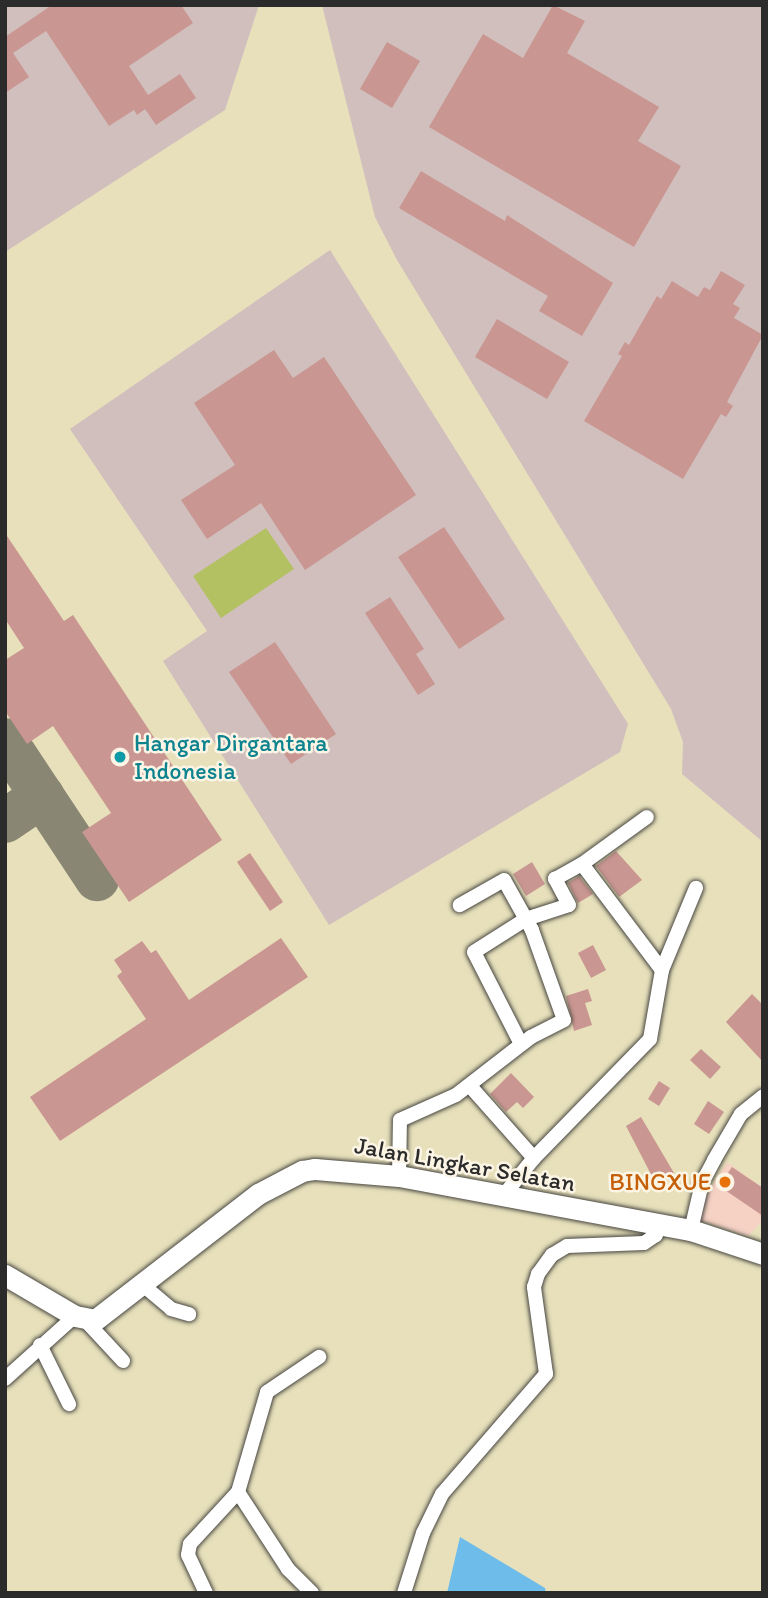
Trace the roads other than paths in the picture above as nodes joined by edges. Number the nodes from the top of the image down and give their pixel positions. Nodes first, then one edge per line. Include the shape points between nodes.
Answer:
1 (648, 817) dead end
2 (582, 864) junction
3 (696, 888) dead end
4 (460, 905) dead end
5 (526, 919) junction
6 (663, 970) junction
7 (521, 1044) junction
8 (470, 1086) junction
9 (763, 1096) edge
10 (534, 1158) junction
11 (399, 1176) junction
12 (503, 1196) junction
13 (657, 1225) junction
14 (691, 1230) junction
15 (763, 1254) edge
16 (8, 1281) edge
17 (144, 1286) junction
18 (189, 1314) dead end
19 (80, 1318) junction
20 (40, 1345) junction
21 (319, 1357) dead end
22 (123, 1361) dead end
23 (5, 1379) edge
24 (69, 1404) dead end
25 (238, 1492) junction
26 (206, 1593) edge
27 (313, 1593) edge
28 (404, 1593) edge

1 - 2 street
2 - 5 street via 555,879 569,905
2 - 6 street
3 - 6 street
4 - 5 street via 504,880
5 - 7 street via 564,1020
5 - 7 street via 474,952
6 - 10 street via 650,1039
7 - 8 street
8 - 10 street
8 - 11 street via 400,1120
9 - 14 street via 741,1114 714,1160 702,1183
10 - 12 street
11 - 12 main road, Jalan Lingkar Selatan
11 - 17 main road, Jalan Lingkar Selatan via 351,1170 302,1171 258,1194
12 - 13 main road, Jalan Lingkar Selatan
13 - 14 main road, Jalan Lingkar Selatan
13 - 28 street via 656,1235 644,1243 567,1246 552,1255 538,1274 534,1287 546,1374 442,1494 423,1533
14 - 15 main road, Jalan Lingkar Selatan
16 - 19 main road
17 - 18 street via 171,1310
17 - 19 main road, Jalan Lingkar Selatan via 104,1317
19 - 20 street
19 - 22 street
20 - 23 street
20 - 24 street
21 - 25 street via 267,1392
25 - 26 street via 190,1544 188,1555
25 - 27 street via 288,1569

